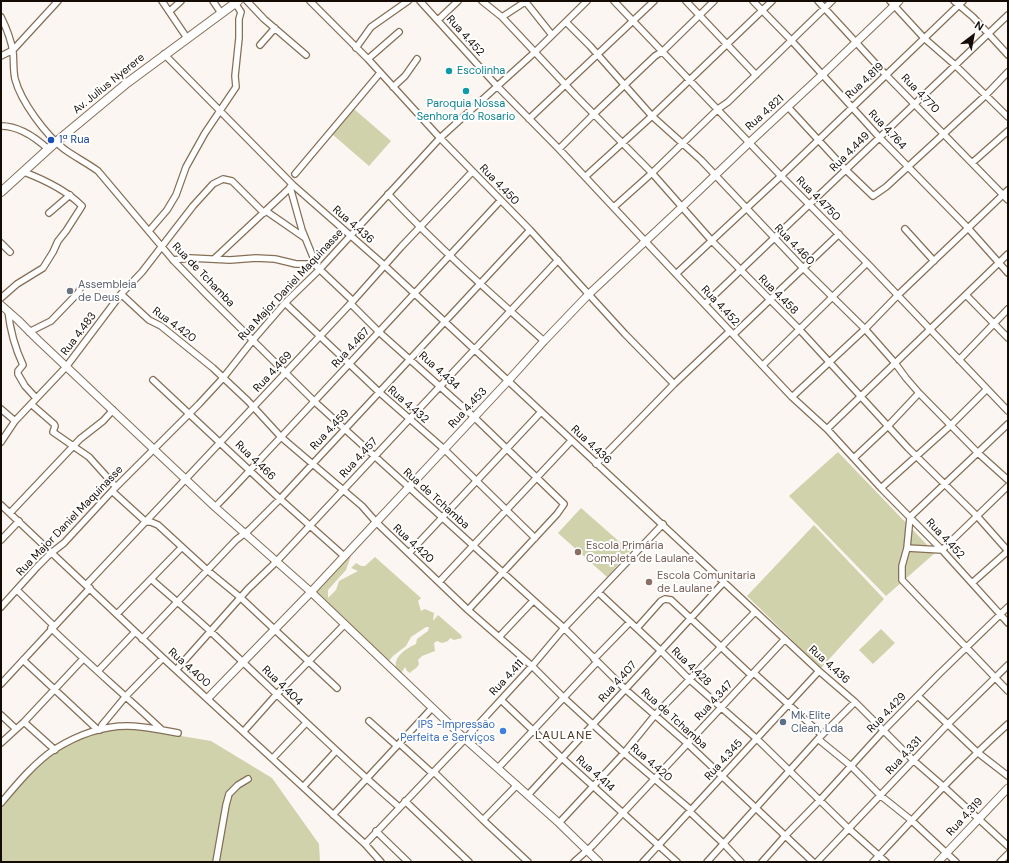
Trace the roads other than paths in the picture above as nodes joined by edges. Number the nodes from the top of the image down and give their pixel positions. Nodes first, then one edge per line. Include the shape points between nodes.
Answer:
1 (58, 1) edge
2 (162, 1) edge
3 (181, 1) edge
4 (213, 1) edge
5 (247, 1) edge
6 (310, 1) edge
7 (408, 1) edge
8 (420, 1) edge
9 (458, 1) edge
10 (482, 1) edge
11 (525, 1) edge
12 (587, 1) edge
13 (614, 1) edge
14 (654, 1) edge
15 (686, 1) edge
16 (714, 1) edge
17 (753, 1) edge
18 (772, 1) edge
19 (818, 1) edge
20 (832, 1) edge
21 (954, 1) edge
22 (963, 1) edge
23 (237, 2) edge
24 (894, 2) edge
25 (958, 6) junction
26 (825, 8) junction
27 (170, 11) junction
28 (762, 11) junction
29 (221, 13) junction
30 (1008, 15) edge
31 (699, 16) junction
32 (1, 17) edge
33 (502, 17) junction
34 (438, 20) junction
35 (633, 21) junction
36 (566, 22) junction
37 (275, 28) junction
38 (399, 32) dead end
39 (988, 34) junction
40 (552, 35) junction
41 (187, 38) junction
42 (924, 38) junction
43 (791, 40) junction
44 (857, 42) junction
45 (727, 44) junction
46 (260, 45) dead end
47 (356, 48) junction
48 (13, 50) junction
49 (663, 51) junction
50 (535, 52) junction
51 (164, 54) junction
52 (597, 54) junction
53 (306, 55) dead end
54 (1008, 55) edge
55 (1, 56) edge
56 (417, 59) dead end
57 (368, 60) junction
58 (955, 65) junction
59 (1008, 72) edge
60 (380, 73) junction
61 (823, 74) junction
62 (756, 75) junction
63 (886, 75) junction
64 (690, 80) junction
65 (566, 84) junction
66 (624, 84) junction
67 (497, 86) junction
68 (393, 88) junction
69 (986, 95) junction
70 (915, 104) junction
71 (788, 107) junction
72 (852, 107) junction
73 (718, 109) junction
74 (220, 110) junction
75 (594, 114) junction
76 (652, 116) junction
77 (1008, 117) edge
78 (529, 119) junction
79 (1, 126) edge
80 (1008, 131) edge
81 (944, 134) junction
82 (879, 137) junction
83 (440, 138) junction
84 (818, 140) junction
85 (56, 142) junction
86 (750, 142) junction
87 (682, 143) junction
88 (623, 144) junction
89 (559, 148) junction
90 (48, 149) junction
91 (972, 163) junction
92 (909, 167) junction
93 (846, 170) junction
94 (24, 172) junction
95 (472, 172) junction
96 (652, 173) junction
97 (295, 174) dead end
98 (715, 175) junction
99 (586, 176) junction
100 (781, 176) junction
101 (292, 186) junction
102 (1008, 190) edge
103 (1, 192) edge
104 (388, 194) junction
105 (70, 195) junction
106 (1003, 195) junction
107 (1008, 200) edge
108 (500, 201) junction
109 (810, 205) junction
110 (614, 207) junction
111 (682, 207) junction
112 (746, 208) junction
113 (265, 212) junction
114 (49, 213) dead end
115 (420, 228) junction
116 (968, 228) junction
117 (905, 229) dead end
118 (530, 230) junction
119 (149, 231) junction
120 (839, 234) junction
121 (351, 235) junction
122 (305, 238) junction
123 (774, 239) junction
124 (712, 241) junction
125 (645, 242) junction
126 (1, 243) edge
127 (161, 247) junction
128 (10, 252) dead end
129 (1008, 254) edge
130 (449, 256) junction
131 (214, 259) junction
132 (173, 260) junction
133 (558, 260) junction
134 (934, 261) junction
135 (867, 263) junction
136 (998, 263) junction
137 (314, 264) junction
138 (384, 266) junction
139 (802, 268) junction
140 (319, 270) junction
141 (740, 271) junction
142 (1008, 273) edge
143 (676, 274) junction
144 (479, 284) junction
145 (80, 289) dead end
146 (121, 294) junction
147 (589, 294) junction
148 (966, 294) junction
149 (415, 295) junction
150 (898, 295) junction
151 (832, 297) junction
152 (1, 298) edge
153 (769, 300) junction
154 (286, 303) junction
155 (352, 303) junction
156 (705, 304) junction
157 (1, 305) edge
158 (1008, 309) edge
159 (8, 311) junction
160 (510, 311) junction
161 (444, 322) junction
162 (994, 323) junction
163 (799, 329) junction
164 (865, 329) junction
165 (930, 329) junction
166 (29, 332) junction
167 (379, 332) junction
168 (732, 332) junction
169 (319, 336) junction
170 (1008, 338) edge
171 (253, 340) junction
172 (544, 341) junction
173 (475, 350) junction
174 (410, 359) junction
175 (959, 360) junction
176 (829, 362) junction
177 (895, 362) junction
178 (349, 364) junction
179 (762, 365) junction
180 (66, 367) junction
181 (286, 373) junction
182 (223, 378) junction
183 (153, 380) dead end
184 (508, 381) junction
185 (674, 384) junction
186 (440, 386) junction
187 (987, 389) junction
188 (379, 392) junction
189 (919, 393) junction
190 (861, 396) junction
191 (792, 397) junction
192 (36, 398) junction
193 (315, 402) junction
194 (31, 404) junction
195 (253, 408) junction
196 (1, 409) edge
197 (113, 410) junction
198 (1008, 411) edge
199 (541, 412) junction
200 (189, 414) junction
201 (474, 417) junction
202 (409, 419) junction
203 (15, 421) junction
204 (1008, 424) edge
205 (951, 425) junction
206 (888, 426) junction
207 (345, 429) junction
208 (827, 429) junction
209 (281, 437) junction
210 (571, 441) junction
211 (1, 442) edge
212 (221, 442) junction
213 (74, 447) junction
214 (444, 449) junction
215 (507, 449) junction
216 (154, 450) junction
217 (978, 453) junction
218 (916, 455) junction
219 (375, 457) junction
220 (854, 458) junction
221 (312, 464) junction
222 (596, 464) junction
223 (251, 471) junction
224 (536, 477) junction
225 (186, 479) junction
226 (1008, 480) edge
227 (477, 481) junction
228 (945, 485) junction
229 (1008, 486) edge
230 (409, 487) junction
231 (881, 488) junction
232 (114, 489) junction
233 (343, 490) junction
234 (280, 499) junction
235 (1, 505) edge
236 (215, 507) junction
237 (506, 510) junction
238 (10, 513) junction
239 (978, 516) junction
240 (443, 517) junction
241 (910, 517) junction
242 (19, 521) junction
243 (146, 522) junction
244 (376, 522) junction
245 (662, 524) junction
246 (311, 526) junction
247 (245, 534) junction
248 (535, 538) junction
249 (1, 540) edge
250 (473, 545) junction
251 (182, 546) junction
252 (907, 548) junction
253 (942, 550) junction
254 (1008, 551) edge
255 (51, 553) junction
256 (408, 553) junction
257 (344, 556) junction
258 (276, 562) junction
259 (207, 570) junction
260 (503, 573) junction
261 (151, 579) junction
262 (439, 582) junction
263 (724, 582) junction
264 (972, 583) junction
265 (88, 587) junction
266 (17, 590) junction
267 (311, 592) junction
268 (598, 592) junction
269 (241, 598) junction
270 (533, 601) junction
271 (177, 602) junction
272 (2, 605) edge
273 (1008, 607) edge
274 (468, 610) junction
275 (755, 612) junction
276 (117, 614) junction
277 (1001, 614) junction
278 (690, 619) junction
279 (630, 622) junction
280 (1008, 622) edge
281 (345, 624) junction
282 (53, 627) junction
283 (564, 628) junction
284 (637, 628) junction
285 (274, 629) junction
286 (135, 632) junction
287 (211, 632) junction
288 (499, 637) junction
289 (142, 639) junction
290 (785, 639) junction
291 (721, 648) junction
292 (967, 648) junction
293 (660, 650) junction
294 (163, 658) junction
295 (83, 659) junction
296 (22, 660) junction
297 (596, 660) junction
298 (308, 661) junction
299 (243, 662) junction
300 (1008, 665) edge
301 (532, 666) junction
302 (176, 670) junction
303 (98, 671) junction
304 (819, 671) junction
305 (753, 674) junction
306 (995, 678) junction
307 (690, 680) junction
308 (1, 684) edge
309 (337, 688) dead end
310 (625, 689) junction
311 (54, 690) junction
312 (1008, 691) edge
313 (276, 695) junction
314 (126, 696) junction
315 (918, 696) junction
316 (563, 697) junction
317 (208, 698) junction
318 (501, 700) junction
319 (855, 702) junction
320 (789, 704) junction
321 (432, 708) junction
322 (721, 709) junction
323 (655, 714) junction
324 (1, 715) edge
325 (369, 721) dead end
326 (24, 722) junction
327 (306, 723) junction
328 (1008, 724) edge
329 (593, 725) junction
330 (947, 725) junction
331 (16, 729) junction
332 (99, 730) junction
333 (162, 730) junction
334 (533, 730) junction
335 (244, 731) junction
336 (884, 731) junction
337 (178, 733) dead end
338 (820, 737) junction
339 (465, 738) junction
340 (756, 739) junction
341 (1, 743) edge
342 (688, 744) junction
343 (398, 745) junction
344 (55, 750) junction
345 (336, 752) junction
346 (977, 752) junction
347 (624, 753) junction
348 (273, 758) junction
349 (562, 758) junction
350 (913, 760) junction
351 (851, 766) junction
352 (498, 768) junction
353 (790, 770) junction
354 (433, 772) junction
355 (722, 776) junction
356 (1008, 776) edge
357 (248, 779) dead end
358 (366, 779) junction
359 (655, 780) junction
360 (517, 785) junction
361 (593, 786) junction
362 (303, 787) junction
363 (944, 787) junction
364 (1008, 788) edge
365 (528, 795) junction
366 (881, 796) junction
367 (820, 800) junction
368 (405, 801) junction
369 (1, 803) edge
370 (399, 807) junction
371 (756, 807) junction
372 (690, 811) junction
373 (623, 813) junction
374 (333, 815) junction
375 (978, 819) junction
376 (483, 820) junction
377 (911, 820) junction
378 (558, 823) junction
379 (848, 828) junction
380 (376, 831) junction
381 (785, 836) junction
382 (365, 844) junction
383 (724, 844) junction
384 (658, 846) junction
385 (1008, 846) edge
386 (587, 851) junction
387 (946, 853) junction
388 (1008, 854) edge
389 (879, 855) junction
390 (216, 862) edge
391 (381, 862) edge
392 (408, 862) edge
393 (469, 862) edge
394 (528, 862) edge
395 (574, 862) edge
396 (599, 862) edge
397 (643, 862) edge
398 (677, 862) edge
399 (707, 862) edge
400 (741, 862) edge
401 (762, 862) edge
402 (813, 862) edge
403 (817, 862) edge
404 (873, 862) edge
405 (886, 862) edge
406 (938, 862) edge
407 (956, 862) edge
408 (1000, 862) edge

1 - 48 street
2 - 27 street
3 - 27 street
4 - 29 street
5 - 37 street
6 - 47 street, Rua 4.450
7 - 47 street via 371,27
8 - 34 street, Rua 4.452
9 - 34 street
10 - 33 street, Rua 4.458
11 - 33 street
11 - 40 street
12 - 36 street, Rua Major Daniel Maquinasse
13 - 35 street, Rua 4.4750
14 - 35 street
15 - 31 street
16 - 31 street
17 - 28 street, Rua 4.764
18 - 28 street
19 - 26 street, Rua 4.770
20 - 26 street
21 - 25 street
22 - 25 street, Rua 4.819
23 - 29 main road, Av. Julius Nyerere
23 - 74 street via 241,12 236,87
24 - 42 street
24 - 44 street, Rua 4.821
25 - 39 street via 973,17
25 - 42 street, Rua 4.819
26 - 43 street
26 - 44 street, Rua 4.770
27 - 41 street
28 - 43 street, Rua 4.764
28 - 45 street
29 - 41 main road, Av. Julius Nyerere
30 - 39 street, Rua 4.449
31 - 45 street
31 - 49 street
32 - 48 street, Rua de Tchamba
33 - 50 street, Rua 4.458
34 - 67 street, Rua 4.452
35 - 49 street, Rua 4.4750
35 - 52 street
36 - 40 street, Rua Major Daniel Maquinasse
36 - 52 street, Rua 4.460
37 - 46 street
37 - 53 street
38 - 57 street
39 - 54 street
39 - 58 street, Rua 4.449
40 - 50 street, Rua Major Daniel Maquinasse
41 - 51 main road, Av. Julius Nyerere
42 - 58 street
42 - 63 street, Rua 4.819
43 - 61 street, Rua 4.764
43 - 62 street
44 - 61 street, Rua 4.821
44 - 63 street, Rua 4.770
45 - 62 street
45 - 64 street
47 - 57 street, Rua 4.450
48 - 55 street
48 - 85 street, Rua de Tchamba via 14,72 18,86 37,120
49 - 64 street, Rua 4.4750
49 - 66 street
50 - 65 street, Rua 4.458
50 - 67 street, Rua Major Daniel Maquinasse
51 - 74 street, Rua 4.436
51 - 85 main road, Av. Julius Nyerere
52 - 65 street
52 - 66 street, Rua 4.460
56 - 68 street
57 - 60 street, Rua 4.450
58 - 69 street
58 - 70 street, Rua 4.449
59 - 69 street
60 - 68 street, Rua 4.450
60 - 97 street
61 - 71 street, Rua 4.821
61 - 72 street, Rua 4.764
62 - 73 street
63 - 70 street, Rua 4.770
63 - 72 street, Rua 4.819
64 - 73 street, Rua 4.4750
64 - 76 street
65 - 75 street, Rua 4.458
65 - 78 street
66 - 75 street
66 - 76 street, Rua 4.460
67 - 78 street, Rua 4.452
67 - 83 street, Rua Major Daniel Maquinasse
68 - 83 street, Rua 4.450
69 - 77 street
69 - 81 street
70 - 81 street, Rua 4.770
70 - 82 street, Rua 4.449
71 - 84 street
71 - 86 street, Rua 4.821
72 - 82 street, Rua 4.764
72 - 84 street, Rua 4.819
73 - 86 street, Rua 4.4750
73 - 87 street
74 - 101 street, Rua 4.436
74 - 119 street via 186,167 173,200
75 - 88 street, Rua 4.458
75 - 89 street
76 - 87 street, Rua 4.460
76 - 88 street
78 - 89 street, Rua 4.452
79 - 90 street via 20,130 34,137
80 - 91 street
81 - 91 street, Rua 4.770
81 - 92 street
82 - 92 street, Rua 4.764
82 - 93 street, Rua 4.449
83 - 95 street, Rua 4.450
83 - 104 street, Rua Major Daniel Maquinasse
84 - 93 street
84 - 100 street, Rua 4.819
85 - 90 main road, Av. Julius Nyerere
85 - 119 street, Rua de Tchamba via 98,171
86 - 98 street, Rua 4.821
86 - 100 street, Rua 4.4750
87 - 96 street
87 - 98 street, Rua 4.460
88 - 96 street, Rua 4.458
88 - 99 street
89 - 99 street, Rua 4.452
90 - 94 main road, Av. Julius Nyerere
91 - 106 street, Rua 4.770
92 - 93 street via 875,196 872,196
92 - 116 street, Rua 4.764
93 - 109 street, Rua 4.449
94 - 103 main road, Av. Julius Nyerere
94 - 105 street
95 - 108 street, Rua 4.450
95 - 115 street, Rua 4.469
96 - 110 street
96 - 111 street, Rua 4.458
98 - 111 street, Rua 4.821
98 - 112 street, Rua 4.460
99 - 110 street, Rua 4.452
100 - 109 street, Rua 4.4750
100 - 112 street, Rua 4.819
101 - 113 street
101 - 121 street, Rua 4.436
101 - 122 street
102 - 106 street
104 - 115 street
104 - 121 street, Rua Major Daniel Maquinasse
105 - 114 street
105 - 152 street via 82,206 47,262 39,271 17,284
106 - 107 street, Rua 4.770
106 - 116 street
108 - 118 street, Rua 4.450
108 - 130 street, Rua 4.467
109 - 120 street, Rua 4.4750
109 - 123 street, Rua 4.449
110 - 125 street, Rua 4.452
111 - 124 street, Rua 4.458
111 - 125 street, Rua 4.821
112 - 123 street, Rua 4.460
112 - 124 street, Rua 4.819
113 - 122 street
113 - 127 street, Rua 4.483 via 232,181 223,180 213,184 200,197
113 - 131 street
115 - 130 street
115 - 138 street, Rua 4.469
116 - 134 street
116 - 136 street, Rua 4.764
117 - 134 street
118 - 133 street, Rua 4.450
118 - 144 street, Rua 4.459
119 - 127 street, Rua de Tchamba
120 - 135 street, Rua 4.4750
120 - 139 street
121 - 138 street, Rua 4.436
121 - 140 street, Rua Major Daniel Maquinasse
122 - 137 street
123 - 139 street, Rua 4.460
123 - 141 street, Rua 4.449
124 - 141 street, Rua 4.458
124 - 143 street, Rua 4.819
125 - 143 street, Rua 4.452
125 - 147 street, Rua 4.453
126 - 128 street
127 - 132 street, Rua de Tchamba
127 - 146 street, Rua 4.483
129 - 136 street
130 - 144 street
130 - 149 street, Rua 4.467
131 - 132 street
131 - 137 street via 275,259 296,264
132 - 171 street, Rua de Tchamba
133 - 147 street, Rua 4.450
133 - 160 street, Rua 4.457
134 - 150 street
135 - 150 street, Rua 4.4750
135 - 151 street
136 - 142 street, Rua 4.764
136 - 148 street
137 - 140 street, Rua 4.434
138 - 149 street, Rua 4.436
138 - 155 street, Rua 4.469
139 - 151 street, Rua 4.460
139 - 153 street
140 - 154 street, Rua Major Daniel Maquinasse
140 - 155 street, Rua 4.434
141 - 153 street, Rua 4.458
141 - 156 street, Rua 4.449
143 - 156 street, Rua 4.452
144 - 160 street
144 - 161 street, Rua 4.459
145 - 166 street via 51,321
146 - 180 street, Rua 4.483
146 - 182 street, Rua 4.420 via 148,320 161,326
147 - 172 street, Rua 4.453
147 - 185 street, Rua 4.450
148 - 162 street
148 - 165 street
149 - 161 street, Rua 4.436
149 - 167 street, Rua 4.467
150 - 164 street
150 - 165 street, Rua 4.4750
151 - 163 street
151 - 164 street, Rua 4.460
153 - 163 street, Rua 4.458
153 - 168 street
154 - 169 street, Rua 4.432
154 - 171 street, Rua Major Daniel Maquinasse
155 - 167 street, Rua 4.434
155 - 169 street, Rua 4.469
156 - 168 street, Rua 4.452
157 - 159 street
158 - 162 street
159 - 166 street
159 - 192 street via 11,333 23,365 18,374
160 - 172 street
160 - 173 street, Rua 4.457
161 - 173 street, Rua 4.436
161 - 174 street, Rua 4.459
162 - 170 street
162 - 175 street
163 - 176 street, Rua 4.458
163 - 179 street
164 - 176 street
164 - 177 street, Rua 4.460
165 - 175 street, Rua 4.4750
165 - 177 street
166 - 180 street
167 - 174 street, Rua 4.434
167 - 178 street, Rua 4.467
168 - 179 street, Rua 4.452
168 - 185 street
169 - 178 street, Rua 4.432
169 - 181 street, Rua 4.469
171 - 181 street, Rua de Tchamba
171 - 182 street, Rua Major Daniel Maquinasse
172 - 184 street, Rua 4.453
173 - 184 street, Rua 4.436
173 - 186 street, Rua 4.457
174 - 186 street, Rua 4.434
174 - 188 street, Rua 4.459
175 - 187 street, Rua 4.4750
176 - 190 street, Rua 4.458
176 - 191 street
177 - 189 street, Rua 4.460
177 - 190 street
178 - 188 street, Rua 4.432
178 - 193 street, Rua 4.467
179 - 191 street, Rua 4.452
180 - 192 street, Rua 4.483
180 - 197 street
181 - 193 street, Rua de Tchamba
181 - 195 street, Rua 4.469
182 - 195 street, Rua 4.420
182 - 200 street, Rua Major Daniel Maquinasse
183 - 200 street, Rua 4.466
184 - 199 street, Rua 4.436
184 - 201 street, Rua 4.453
185 - 222 street
186 - 201 street, Rua 4.434
186 - 202 street, Rua 4.457
187 - 198 street, Rua 4.4750
187 - 205 street
188 - 202 street, Rua 4.432
188 - 207 street, Rua 4.459
189 - 205 street, Rua 4.460
189 - 206 street
190 - 206 street, Rua 4.458
190 - 208 street
191 - 208 street, Rua 4.452
192 - 194 street, Rua 4.483
193 - 207 street, Rua de Tchamba
193 - 209 street, Rua 4.467
194 - 203 street, Rua 4.483
194 - 213 street via 54,424 54,432
195 - 209 street, Rua 4.420
195 - 212 street, Rua 4.469
196 - 203 street
197 - 213 street
197 - 216 street
199 - 210 street, Rua 4.436
199 - 215 street
200 - 212 street, Rua 4.466
200 - 216 street, Rua Major Daniel Maquinasse
201 - 214 street, Rua 4.453
201 - 215 street, Rua 4.434
202 - 214 street, Rua 4.432
202 - 219 street, Rua 4.457
203 - 211 street, Rua 4.483
204 - 217 street
205 - 217 street, Rua 4.460
205 - 218 street
206 - 218 street, Rua 4.458
206 - 220 street
207 - 219 street, Rua de Tchamba
207 - 221 street, Rua 4.459
208 - 220 street, Rua 4.452
209 - 221 street, Rua 4.420
209 - 223 street, Rua 4.467
210 - 222 street, Rua 4.436
210 - 224 street
212 - 223 street, Rua 4.466
212 - 225 street, Rua 4.469
213 - 232 street via 89,456
213 - 238 street
214 - 227 street, Rua 4.432
214 - 230 street, Rua 4.453
215 - 224 street, Rua 4.434
215 - 227 street
216 - 225 street
216 - 232 street, Rua Major Daniel Maquinasse
217 - 226 street, Rua 4.460
217 - 228 street
218 - 228 street, Rua 4.458
218 - 231 street
219 - 230 street, Rua de Tchamba
219 - 233 street, Rua 4.457
220 - 231 street, Rua 4.452
221 - 233 street, Rua 4.420
221 - 234 street, Rua 4.459
222 - 245 street, Rua 4.436
223 - 234 street, Rua 4.466
223 - 236 street, Rua 4.467
224 - 237 street
224 - 248 street, Rua 4.434 via 564,504
225 - 236 street
225 - 243 street, Rua 4.469
227 - 237 street, Rua 4.432
227 - 240 street
228 - 239 street, Rua 4.458
228 - 241 street
229 - 239 street
230 - 240 street, Rua de Tchamba
230 - 244 street, Rua 4.453
231 - 241 street, Rua 4.452
232 - 243 street
232 - 255 street, Rua Major Daniel Maquinasse via 64,543
233 - 244 street, Rua 4.420
233 - 246 street, Rua 4.457
234 - 246 street, Rua 4.466
234 - 247 street, Rua 4.459
235 - 238 street, Rua 4.400
236 - 247 street
237 - 248 street, Rua 4.432
237 - 250 street
238 - 242 street, Rua 4.400
239 - 253 street
239 - 254 street, Rua 4.458
240 - 250 street, Rua de Tchamba
240 - 256 street
241 - 252 street
241 - 253 street, Rua 4.452
242 - 249 street
242 - 255 street, Rua 4.400
243 - 251 street via 158,525
243 - 265 street, Rua 4.469
244 - 256 street, Rua 4.420
244 - 257 street, Rua 4.453
245 - 263 street, Rua 4.436
245 - 268 street, Rua 4.411
246 - 257 street, Rua 4.466
246 - 258 street, Rua 4.457
247 - 258 street
247 - 259 street, Rua 4.459
248 - 260 street
250 - 260 street, Rua de Tchamba
250 - 262 street
251 - 259 street
251 - 261 street
252 - 253 street
252 - 292 street via 902,566 902,580
253 - 264 street, Rua 4.452
254 - 264 street
255 - 265 street, Rua 4.400
255 - 266 street, Rua Major Daniel Maquinasse
256 - 262 street, Rua 4.420
257 - 267 street, Rua 4.453
258 - 267 street
258 - 269 street, Rua 4.457
259 - 269 street
259 - 271 street, Rua 4.459
260 - 270 street, Rua de Tchamba
260 - 274 street
261 - 271 street, Rua 4.404
261 - 276 street
262 - 274 street, Rua 4.420
263 - 275 street, Rua 4.436
263 - 278 street, Rua 4.407
264 - 277 street, Rua 4.452
265 - 276 street, Rua 4.400
265 - 282 street, Rua 4.469
266 - 272 street, Rua Major Daniel Maquinasse
266 - 282 street
267 - 281 street
267 - 285 street, Rua 4.453
268 - 279 street, Rua 4.428
268 - 283 street, Rua 4.411
269 - 285 street
269 - 287 street, Rua 4.457
270 - 283 street, Rua de Tchamba
270 - 288 street
271 - 287 street, Rua 4.404
271 - 289 street, Rua 4.459
273 - 277 street, Rua 4.429
274 - 288 street, Rua 4.420
275 - 290 street, Rua 4.436
275 - 291 street
276 - 286 street, Rua 4.400
277 - 280 street, Rua 4.452
277 - 292 street, Rua 4.429
278 - 284 street via 671,600 665,599 660,601
278 - 291 street
278 - 293 street, Rua 4.407
279 - 284 street, Rua 4.428
279 - 297 street
281 - 298 street
281 - 321 street
282 - 295 street
282 - 296 street, Rua 4.469
283 - 297 street, Rua de Tchamba
283 - 301 street, Rua 4.411
284 - 293 street, Rua 4.428
285 - 298 street
285 - 299 street, Rua 4.453
286 - 289 street, Rua 4.400
286 - 303 street
287 - 299 street, Rua 4.404
287 - 302 street, Rua 4.457
288 - 301 street, Rua 4.420
289 - 294 street, Rua 4.400
290 - 304 street, Rua 4.436
290 - 305 street, Rua 4.347
291 - 305 street
291 - 307 street
292 - 306 street
292 - 315 street, Rua 4.429
293 - 307 street, Rua 4.428
293 - 310 street, Rua 4.407
294 - 302 street, Rua 4.400
294 - 314 street
295 - 303 street
295 - 311 street
296 - 308 street, Rua 4.469
296 - 311 street
297 - 310 street, Rua de Tchamba
297 - 316 street
298 - 309 street
298 - 313 street
299 - 313 street, Rua 4.404
299 - 317 street, Rua 4.453
300 - 306 street, Rua 4.331
301 - 316 street, Rua 4.420
301 - 318 street, Rua 4.411
302 - 317 street, Rua 4.400
303 - 314 street
304 - 319 street, Rua 4.436
304 - 320 street, Rua 4.345
305 - 320 street
305 - 322 street, Rua 4.347
306 - 312 street
306 - 330 street, Rua 4.331
307 - 322 street, Rua 4.428
307 - 323 street
310 - 323 street, Rua de Tchamba
310 - 329 street, Rua 4.407
311 - 326 street
311 - 332 street
313 - 327 street, Rua 4.404
313 - 335 street
314 - 332 street
314 - 333 street
315 - 330 street
315 - 336 street, Rua 4.429
316 - 329 street, Rua 4.420
316 - 334 street
317 - 335 street, Rua 4.400
318 - 334 street, Rua 4.414
318 - 339 street, Rua 4.411
319 - 336 street, Rua 4.436
319 - 338 street
320 - 338 street
320 - 340 street, Rua 4.345
321 - 339 street
321 - 343 street
322 - 340 street, Rua 4.428
322 - 342 street, Rua 4.347
323 - 342 street, Rua de Tchamba
323 - 347 street
324 - 331 street
325 - 343 street
326 - 331 street
326 - 344 street
327 - 345 street, Rua 4.404
327 - 348 street
328 - 346 street
329 - 347 street, Rua 4.420
329 - 349 street, Rua 4.407
330 - 346 street
330 - 350 street, Rua 4.331
331 - 341 street
332 - 333 street via 128,726
332 - 344 street
333 - 337 street
334 - 349 street, Rua 4.414
334 - 352 street
335 - 348 street, Rua 4.400
336 - 350 street, Rua 4.436
336 - 351 street, Rua 4.429
338 - 351 street
338 - 353 street
339 - 352 street
339 - 354 street, Rua 4.411
340 - 353 street, Rua 4.428
340 - 355 street, Rua 4.345
342 - 355 street, Rua de Tchamba
342 - 359 street, Rua 4.347
343 - 354 street
343 - 358 street
344 - 369 street via 37,764
345 - 358 street, Rua 4.404
345 - 362 street
346 - 356 street
346 - 363 street
347 - 359 street, Rua 4.420
347 - 361 street
348 - 362 street, Rua 4.400
349 - 361 street, Rua 4.414
349 - 365 street, Rua 4.407
350 - 363 street, Rua 4.436
350 - 366 street, Rua 4.331
351 - 366 street
351 - 367 street, Rua 4.429
352 - 360 street
353 - 367 street, Rua 4.428
353 - 371 street
354 - 368 street, Rua 4.411
354 - 376 street
355 - 371 street, Rua de Tchamba
355 - 372 street, Rua 4.345
357 - 390 street via 229,794
358 - 370 street, Rua 4.404
358 - 374 street
359 - 372 street, Rua 4.420
359 - 373 street, Rua 4.347
360 - 365 street
360 - 376 street
361 - 373 street, Rua 4.414
361 - 378 street
362 - 374 street, Rua 4.400
363 - 375 street, Rua 4.436
363 - 377 street
364 - 375 street, Rua 4.319
365 - 378 street
366 - 377 street
366 - 379 street, Rua 4.331
367 - 379 street, Rua 4.428
367 - 381 street, Rua 4.429
368 - 370 street, Rua 4.411
368 - 393 street
370 - 380 street, Rua 4.411
371 - 381 street, Rua de Tchamba
371 - 383 street
372 - 383 street, Rua 4.420
372 - 384 street, Rua 4.345
373 - 384 street, Rua 4.414
373 - 386 street, Rua 4.347
374 - 382 street, Rua 4.400
375 - 385 street, Rua 4.436
375 - 387 street, Rua 4.319
376 - 394 street
377 - 387 street
377 - 389 street
378 - 386 street
379 - 389 street, Rua 4.428
379 - 403 street, Rua 4.331
380 - 382 street, Rua 4.411
380 - 392 street
381 - 401 street, Rua 4.429
381 - 402 street, Rua de Tchamba
382 - 391 street, Rua 4.400
383 - 399 street
383 - 400 street, Rua 4.420
384 - 397 street, Rua 4.345
384 - 398 street, Rua 4.414
386 - 395 street, Rua 4.347
386 - 396 street
387 - 406 street, Rua 4.319
387 - 407 street
388 - 408 street
389 - 404 street
389 - 405 street, Rua 4.428

